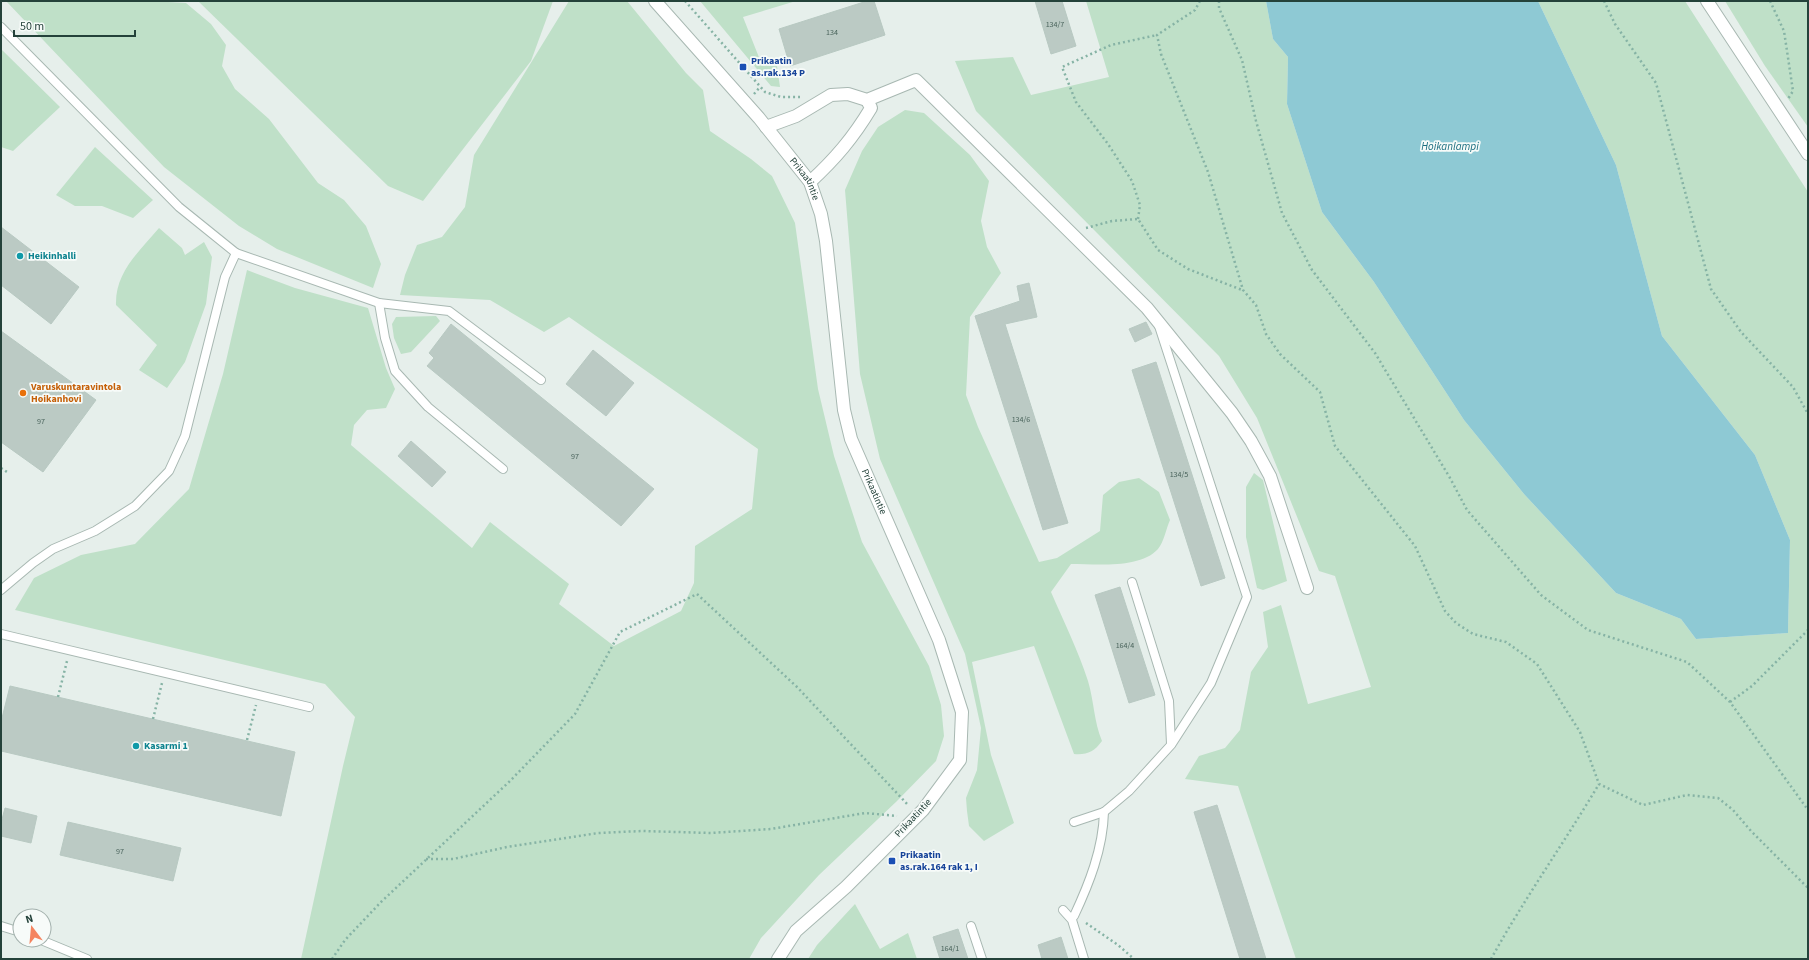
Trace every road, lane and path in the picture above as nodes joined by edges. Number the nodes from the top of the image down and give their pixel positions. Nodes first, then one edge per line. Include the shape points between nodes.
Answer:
1 (655, 1) edge
2 (685, 1) edge
3 (1200, 1) edge
4 (1219, 1) edge
5 (1604, 1) edge
6 (1707, 1) edge
7 (1770, 1) edge
8 (1, 27) edge
9 (1157, 35) junction
10 (802, 96) dead end
11 (867, 100) junction
12 (1781, 113) junction
13 (766, 127) junction
14 (1808, 154) edge
15 (810, 182) junction
16 (1138, 219) junction
17 (1071, 233) junction
18 (236, 253) junction
19 (1243, 290) junction
20 (379, 303) junction
21 (1157, 321) junction
22 (541, 380) dead end
23 (1808, 414) edge
24 (1, 468) edge
25 (503, 469) dead end
26 (7, 472) dead end
27 (1132, 582) dead end
28 (1307, 588) dead end
29 (1, 590) edge
30 (1808, 630) edge
31 (1, 634) edge
32 (69, 650) junction
33 (164, 673) junction
34 (258, 695) junction
35 (58, 697) dead end
36 (1730, 702) junction
37 (309, 707) dead end
38 (152, 719) dead end
39 (247, 740) dead end
40 (1172, 745) junction
41 (1599, 784) junction
42 (1808, 810) edge
43 (1104, 812) junction
44 (918, 815) junction
45 (1074, 822) dead end
46 (426, 859) junction
47 (1808, 888) edge
48 (1063, 910) dead end
49 (1074, 916) joint
50 (1, 926) edge
51 (972, 926) dead end
52 (12, 929) edge
53 (52, 945) edge
54 (87, 959) edge
55 (332, 959) edge
56 (778, 959) edge
57 (982, 959) edge
58 (1084, 959) edge
59 (1134, 959) edge
60 (1491, 959) edge

1 - 13 street, Prikaatintie
2 - 10 path via 765,92 781,97
3 - 9 path via 1195,10
4 - 36 path via 1219,8 1242,60 1282,213 1312,270 1375,353 1467,510 1541,595 1588,630 1687,662
5 - 23 path via 1615,24 1656,83 1711,289 1741,332 1794,387
6 - 12 street
7 - 12 path via 1784,31 1793,91
8 - 18 lane via 179,207
9 - 16 path via 1111,45 1062,67 1076,102 1132,181 1140,205
9 - 19 path via 1160,54 1208,172
11 - 13 street via 848,94 831,95 796,116
11 - 15 street via 870,108 857,132 835,160
11 - 17 street via 916,80
12 - 14 street
13 - 15 street, Prikaatintie
15 - 44 street, Prikaatintie via 826,241 844,410 851,439 939,640 962,712 960,760
16 - 17 path via 1112,221
16 - 19 path via 1158,250 1188,269
17 - 21 street
18 - 20 lane
18 - 29 lane via 225,277 185,436 169,471 135,506 95,531 53,549
19 - 41 path via 1256,305 1266,334 1280,354 1320,392 1335,446 1415,546 1445,611 1456,623 1473,634 1506,642 1537,664 1580,732
20 - 22 lane via 449,311
20 - 25 lane via 385,338 395,371 428,407
21 - 28 street via 1252,441 1270,476
21 - 40 lane via 1247,597 1211,683
24 - 26 path
27 - 40 lane via 1170,701
30 - 36 path via 1752,686
31 - 32 lane
32 - 33 lane
32 - 35 path
33 - 34 lane
33 - 38 path
34 - 37 lane
34 - 39 path
36 - 42 path
40 - 43 lane via 1129,791
41 - 47 path via 1643,805 1687,795 1718,798 1733,810 1750,831
41 - 60 path via 1514,917
43 - 45 lane
43 - 49 lane via 1103,829 1095,861
44 - 46 path via 865,813 771,829 598,834 507,847 453,859
44 - 46 path via 797,687 697,594 620,632 575,714 510,781
44 - 56 street, Prikaatintie via 846,887 796,931
46 - 55 path via 345,940
48 - 58 lane via 1072,920
49 - 59 path via 1118,945
50 - 52 lane
51 - 57 lane
53 - 54 lane

